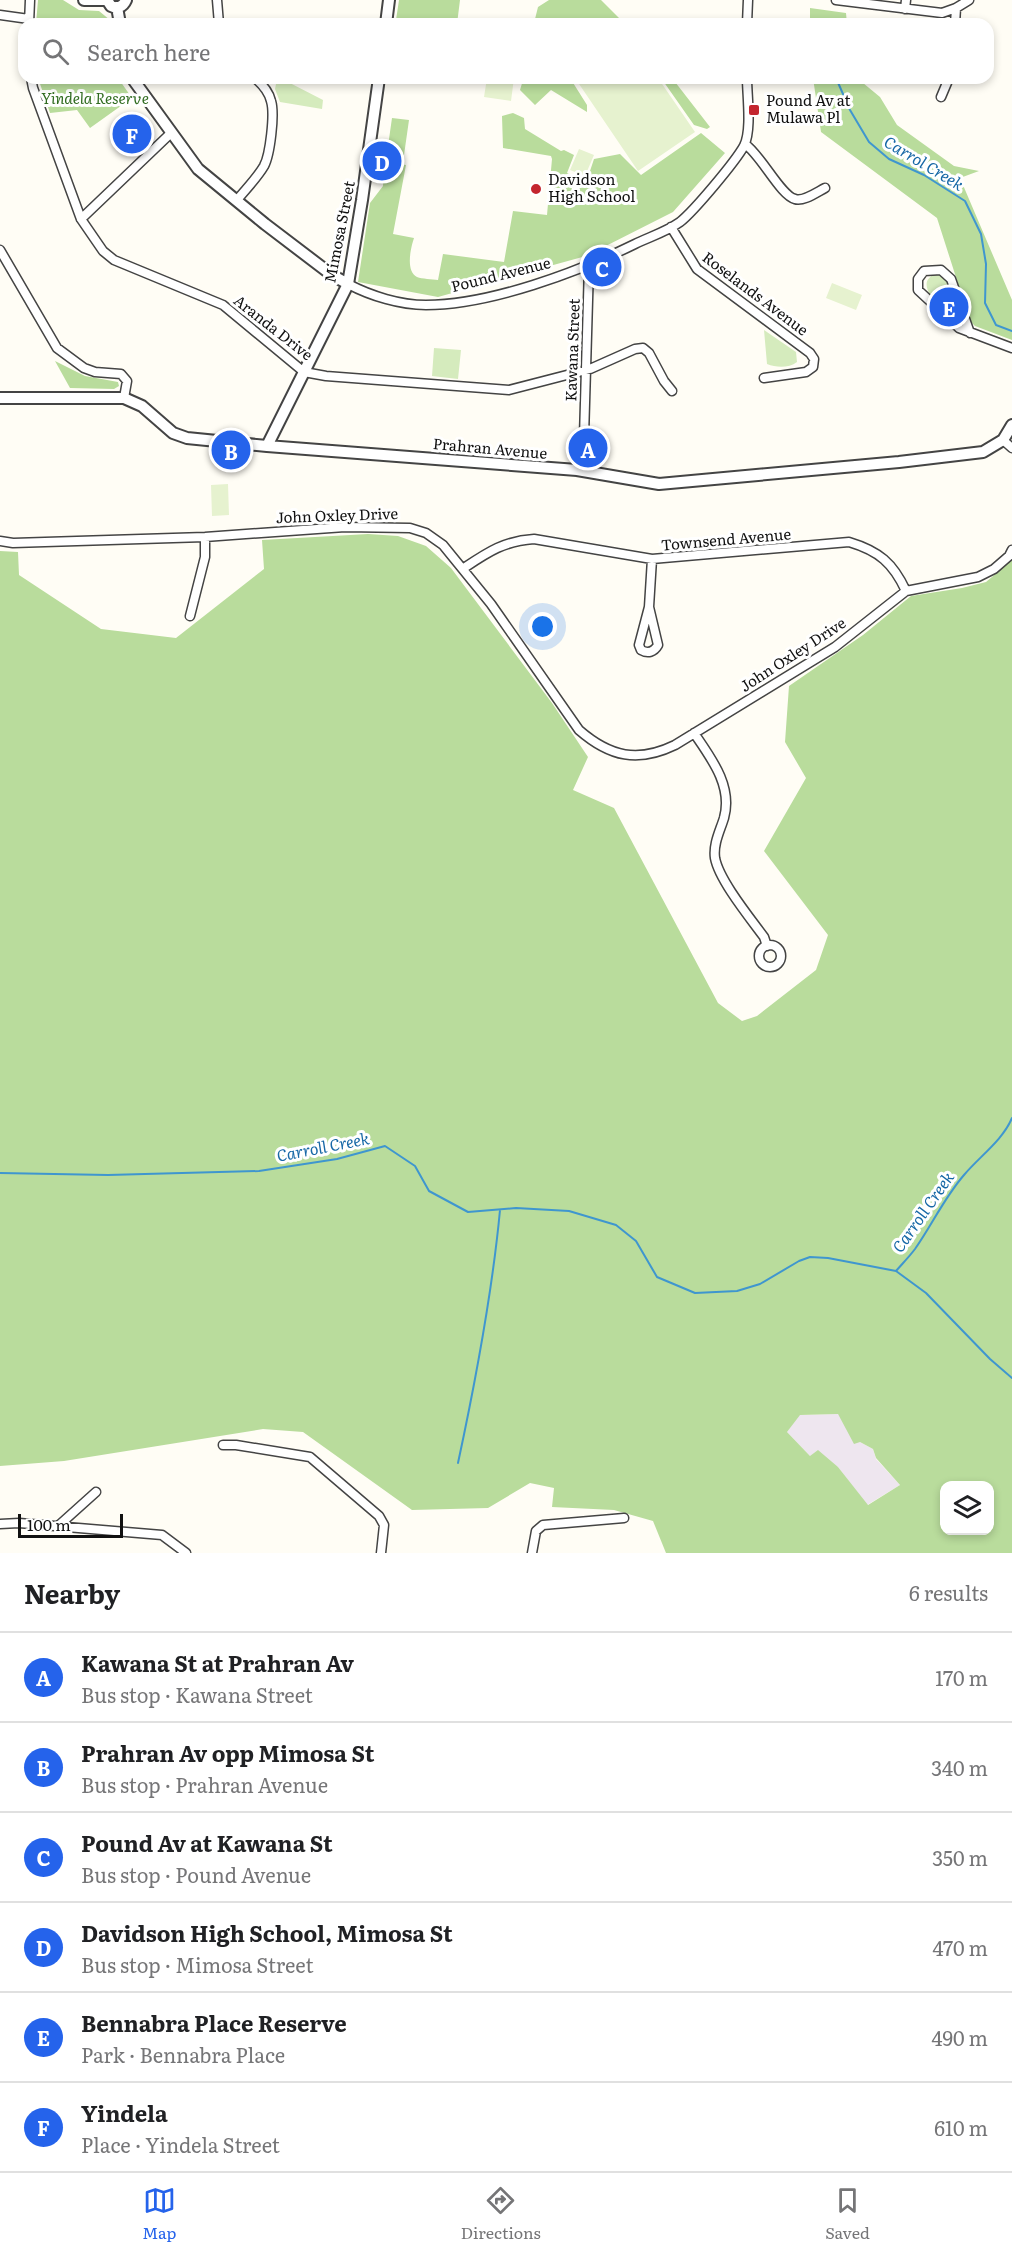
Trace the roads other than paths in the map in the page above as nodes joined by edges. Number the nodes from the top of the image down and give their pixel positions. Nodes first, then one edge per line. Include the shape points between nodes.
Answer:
1 (30, 0) edge
2 (84, 0) edge
3 (107, 0) edge
4 (217, 0) edge
5 (389, 0) edge
6 (747, 0) edge
7 (836, 0) edge
8 (969, 0) edge
9 (122, 4) edge
10 (906, 5) edge
11 (956, 8) junction
12 (0, 15) edge
13 (29, 18) edge
14 (218, 18) edge
15 (387, 18) edge
16 (747, 18) edge
17 (955, 18) edge
18 (18, 19) edge
19 (32, 84) edge
20 (136, 84) edge
21 (264, 84) edge
22 (377, 84) edge
23 (747, 84) edge
24 (946, 84) edge
25 (941, 97) dead end
26 (171, 133) junction
27 (745, 144) junction
28 (825, 188) dead end
29 (237, 200) junction
30 (81, 219) junction
31 (671, 227) junction
32 (0, 250) edge
33 (589, 266) junction
34 (348, 284) junction
35 (970, 333) junction
36 (1012, 348) edge
37 (587, 369) junction
38 (304, 372) junction
39 (764, 378) dead end
40 (672, 391) dead end
41 (0, 398) edge
42 (124, 398) junction
43 (1012, 425) edge
44 (1003, 440) junction
45 (267, 446) junction
46 (1012, 448) edge
47 (583, 471) junction
48 (205, 537) junction
49 (0, 543) edge
50 (1012, 550) edge
51 (652, 560) junction
52 (464, 568) junction
53 (906, 591) junction
54 (649, 607) junction
55 (190, 616) dead end
56 (694, 733) junction
57 (767, 946) dead end
58 (223, 1445) dead end
59 (96, 1492) dead end
60 (624, 1518) dead end
61 (2, 1524) edge
62 (57, 1527) junction
63 (0, 1534) edge
64 (186, 1553) edge
65 (381, 1553) edge
66 (532, 1553) edge

1 - 13 street
2 - 3 street
3 - 9 street via 111,6
4 - 14 street
5 - 15 street
6 - 16 street
7 - 10 street
8 - 11 street
10 - 11 street via 942,14
11 - 17 street
12 - 18 street
19 - 30 street, Aranda Drive
20 - 26 street, Pound Avenue
21 - 29 street via 273,110 267,157
22 - 34 street, Mimosa Street
23 - 27 street
24 - 25 street
26 - 29 street, Pound Avenue via 198,169
26 - 30 street
27 - 28 street via 795,200
27 - 31 street, Pound Avenue via 689,213
29 - 34 street, Pound Avenue
30 - 38 street, Aranda Drive via 114,260 223,305
31 - 33 street, Pound Avenue
31 - 39 street, Roselands Avenue via 697,269 814,359 807,372
32 - 42 street via 57,348 84,368 125,377 128,381
33 - 34 street, Pound Avenue via 456,304 410,304 365,293
33 - 37 street, Kawana Street
34 - 38 street, Mimosa Street
35 - 35 street via 959,328 918,290 918,279 924,271 941,270 951,279
35 - 36 street
37 - 38 street, Aranda Drive via 509,390
37 - 40 street, Aranda Drive via 643,348
37 - 47 street, Kawana Street
38 - 45 street, Mimosa Street
41 - 42 street
42 - 45 street, Prahran Avenue via 142,406 179,436
43 - 44 street
44 - 46 street
44 - 47 street, Prahran Avenue via 982,452 962,455 676,483 659,484
45 - 47 street, Prahran Avenue
48 - 49 street, John Oxley Drive
48 - 52 street, John Oxley Drive via 334,527 410,528 443,544
48 - 55 street via 205,557
50 - 53 street, John Oxley Drive via 994,569 978,577
51 - 52 street, Townsend Avenue via 534,539 515,540 489,550
51 - 53 street, Townsend Avenue via 849,542 869,548 888,562
51 - 54 street
52 - 56 street, John Oxley Drive via 579,730 593,742 614,753 639,756 657,754
53 - 56 street, John Oxley Drive via 835,647
54 - 54 street via 658,645 648,652 640,650 639,645
56 - 57 street via 715,764 725,789 725,814 716,843 718,870
58 - 65 street via 310,1457 379,1516 384,1524
59 - 62 street
60 - 66 street via 538,1527
61 - 62 street
61 - 63 street
62 - 64 street via 162,1535

